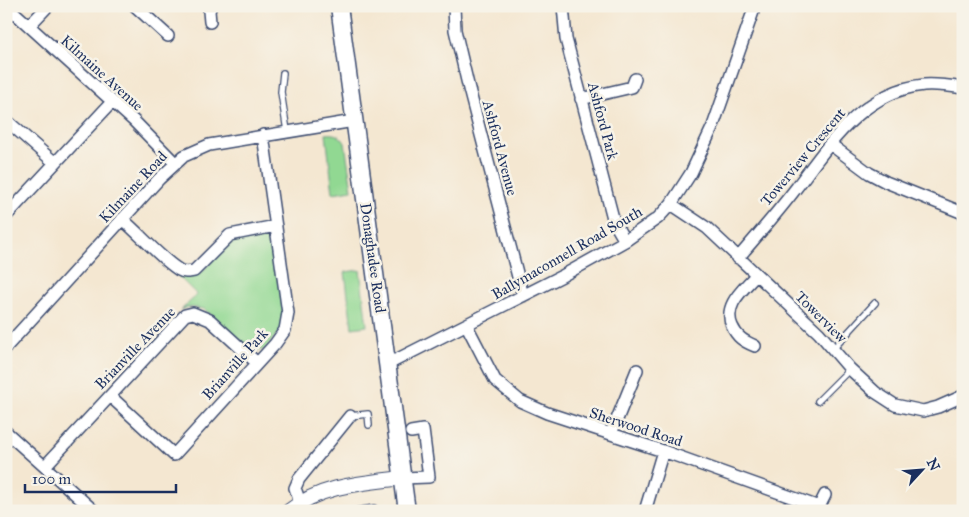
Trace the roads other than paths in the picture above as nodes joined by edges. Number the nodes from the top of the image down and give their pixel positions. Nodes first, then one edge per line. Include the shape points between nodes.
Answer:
1 (7, 6) edge
2 (48, 6) edge
3 (135, 6) edge
4 (211, 6) edge
5 (339, 6) edge
6 (454, 6) edge
7 (563, 6) edge
8 (755, 6) edge
9 (210, 22) dead end
10 (29, 26) junction
11 (168, 36) dead end
12 (283, 73) dead end
13 (635, 79) dead end
14 (963, 88) edge
15 (581, 99) junction
16 (112, 102) junction
17 (6, 120) edge
18 (354, 121) junction
19 (287, 131) junction
20 (262, 135) junction
21 (830, 144) junction
22 (55, 163) junction
23 (174, 163) junction
24 (671, 204) junction
25 (963, 213) edge
26 (6, 216) edge
27 (122, 219) junction
28 (276, 226) junction
29 (625, 241) junction
30 (738, 258) junction
31 (756, 275) junction
32 (523, 296) junction
33 (876, 302) dead end
34 (467, 326) junction
35 (755, 346) dead end
36 (6, 347) edge
37 (833, 349) junction
38 (257, 363) junction
39 (388, 364) junction
40 (850, 369) junction
41 (637, 370) dead end
42 (110, 396) junction
43 (963, 396) edge
44 (818, 401) dead end
45 (350, 416) joint
46 (369, 424) dead end
47 (6, 432) edge
48 (411, 432) dead end
49 (611, 434) junction
50 (663, 451) junction
51 (45, 466) junction
52 (402, 478) junction
53 (825, 495) dead end
54 (294, 506) edge
55 (94, 511) edge
56 (356, 511) edge
57 (376, 511) edge
58 (407, 511) edge
59 (645, 511) edge

1 - 10 street, Kilmaine Avenue
2 - 10 street
3 - 11 street
4 - 9 street via 208,11
5 - 18 main road, Donaghadee Road
6 - 32 street, Ashford Avenue via 455,30 469,89
7 - 15 street, Ashford Park via 566,39
8 - 24 street, Ballymaconnell Road South via 713,126 691,173
10 - 16 street, Kilmaine Avenue
12 - 19 lane via 281,92
13 - 15 street via 632,87
14 - 21 street, Towerview Crescent via 924,85 900,90 861,112
15 - 29 street, Ashford Park via 614,222
16 - 22 street
16 - 23 street, Kilmaine Avenue
17 - 22 street
18 - 19 street, Kilmaine Road
18 - 39 main road, Donaghadee Road
19 - 20 street, Kilmaine Road
20 - 23 street, Kilmaine Road via 209,145
20 - 28 street, Brianville Park
21 - 25 street via 886,182
21 - 30 street, Towerview Crescent
22 - 26 street
23 - 27 street, Kilmaine Road
24 - 29 street, Ballymaconnell Road South via 658,218
24 - 30 street, Towerview via 707,228
27 - 28 street via 168,261 188,272 194,271 230,234
27 - 36 street, Kilmaine Road
28 - 38 street, Brianville Park via 288,314 285,330
29 - 32 street, Ballymaconnell Road South
30 - 31 street, Towerview
31 - 35 street via 729,308 735,333 742,341
31 - 37 street, Towerview
32 - 34 street, Ballymaconnell Road South
33 - 37 lane
34 - 39 street, Ballymaconnell Road South
34 - 49 street, Sherwood Road via 495,380 520,402
37 - 40 street, Towerview
38 - 42 street, Brianville Avenue via 210,320 193,313 185,314
38 - 42 street, Brianville Park via 174,455
39 - 52 main road, Donaghadee Road
40 - 43 street, Towerview via 895,405 923,411
40 - 44 lane
41 - 49 street
42 - 51 street, Brianville Avenue
45 - 46 lane via 368,414
45 - 54 street via 299,479
47 - 51 street
48 - 52 street via 423,430 429,477
49 - 50 street, Sherwood Road
50 - 53 street, Sherwood Road via 819,507
50 - 59 street
51 - 55 street
52 - 54 street via 341,486
52 - 58 main road, Donaghadee Road
56 - 57 lane via 374,508

